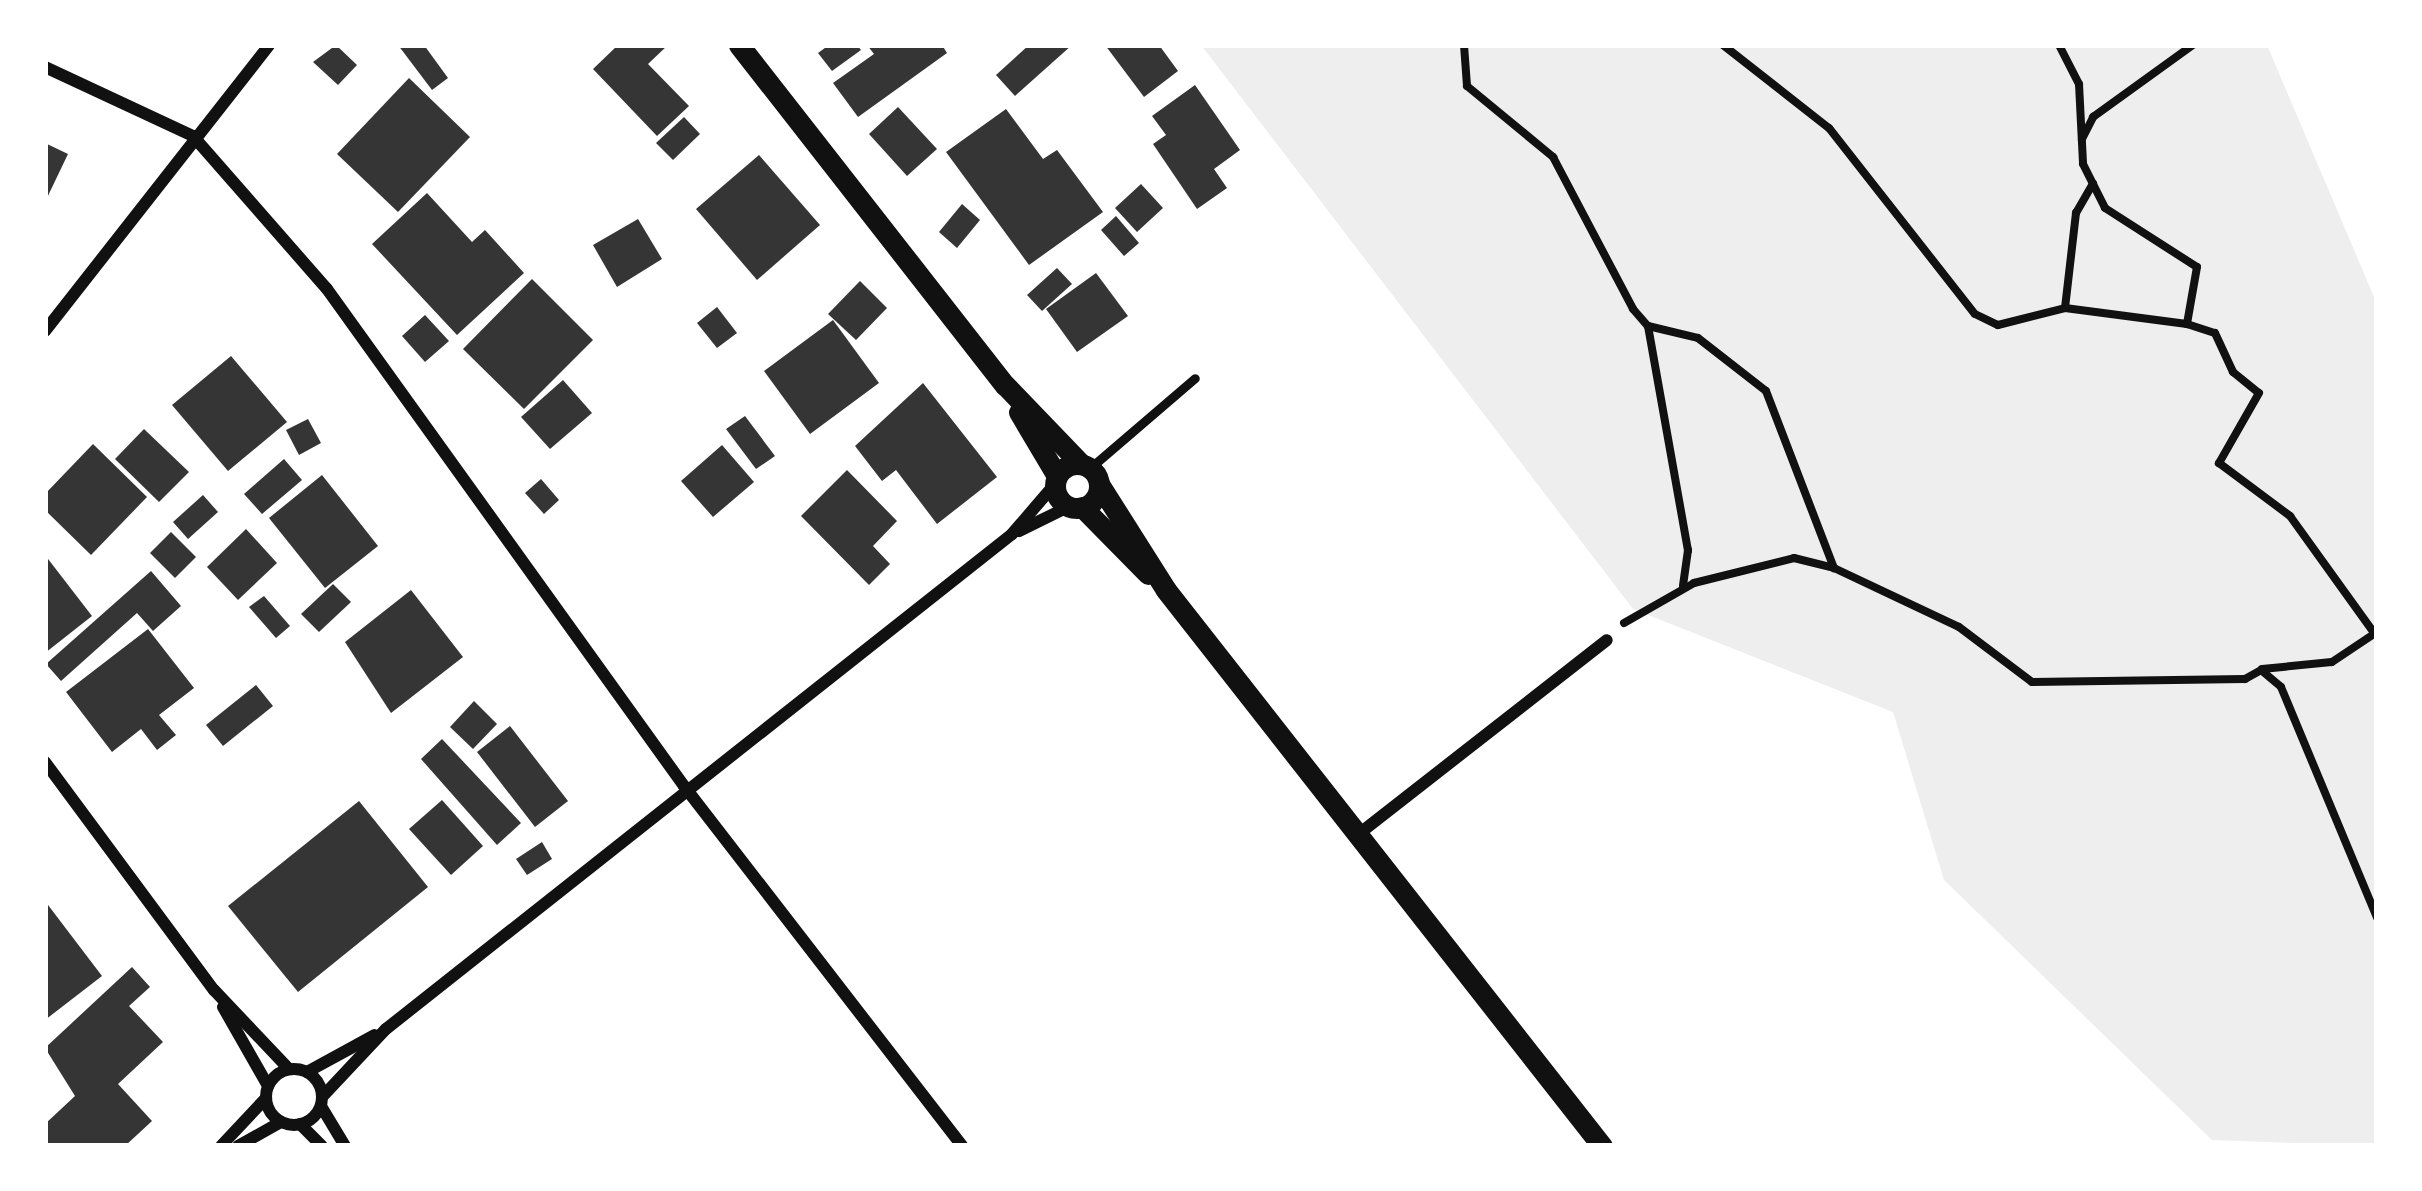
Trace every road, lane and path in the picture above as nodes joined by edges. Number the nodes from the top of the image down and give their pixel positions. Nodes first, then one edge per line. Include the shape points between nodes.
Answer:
1 (269, 45) edge
2 (739, 45) edge
3 (1464, 45) edge
4 (1723, 45) edge
5 (2059, 45) edge
6 (2193, 45) edge
7 (45, 67) edge
8 (193, 136) junction
9 (2081, 142) junction
10 (2093, 184) junction
11 (2066, 308) junction
12 (2187, 324) junction
13 (1648, 326) junction
14 (45, 331) edge
15 (1196, 378) dead end
16 (1005, 386) junction
17 (1090, 472) junction
18 (1056, 480) junction
19 (1076, 507) junction
20 (1012, 534) junction
21 (1834, 568) junction
22 (1683, 586) junction
23 (1166, 590) junction
24 (2374, 631) edge
25 (1607, 640) joint
26 (2261, 670) junction
27 (45, 762) edge
28 (684, 786) junction
29 (1360, 833) junction
30 (2377, 918) edge
31 (214, 990) junction
32 (386, 1028) junction
33 (289, 1069) junction
34 (307, 1072) junction
35 (267, 1092) junction
36 (322, 1101) junction
37 (281, 1122) junction
38 (300, 1124) junction
39 (220, 1146) edge
40 (238, 1146) edge
41 (322, 1146) edge
42 (345, 1146) edge
43 (962, 1146) edge
44 (1603, 1146) edge

1 - 8 street
2 - 16 street
3 - 13 path via 1467,86 1553,157
4 - 11 path via 1829,128 1975,314 1998,325
5 - 9 path via 2079,84
6 - 9 path via 2093,118
7 - 8 street
8 - 14 street
8 - 28 street via 327,289
9 - 10 path
10 - 11 path via 2076,214
10 - 12 path via 2105,208 2198,267
11 - 12 path
12 - 24 path via 2215,333 2233,372 2259,392 2219,463 2290,516
13 - 21 path via 1698,338 1766,391
13 - 22 path via 1688,550
15 - 17 lane
16 - 17 street
16 - 18 street
17 - 18 street
17 - 19 street
17 - 23 street
18 - 19 street
18 - 20 street
19 - 20 street
19 - 23 street
20 - 28 street
21 - 22 path via 1794,558
21 - 26 path via 1959,627 2032,682 2246,680
22 - 25 path
23 - 29 street
24 - 26 path via 2332,662
25 - 29 street
26 - 30 path via 2281,687
27 - 31 street
28 - 32 street
28 - 43 street
29 - 44 street
31 - 33 street
31 - 35 street
32 - 34 street
32 - 36 street
33 - 34 street
33 - 35 street
34 - 36 street
35 - 37 street
35 - 39 street
36 - 38 street
36 - 42 street
37 - 38 street
37 - 40 street
38 - 41 street

